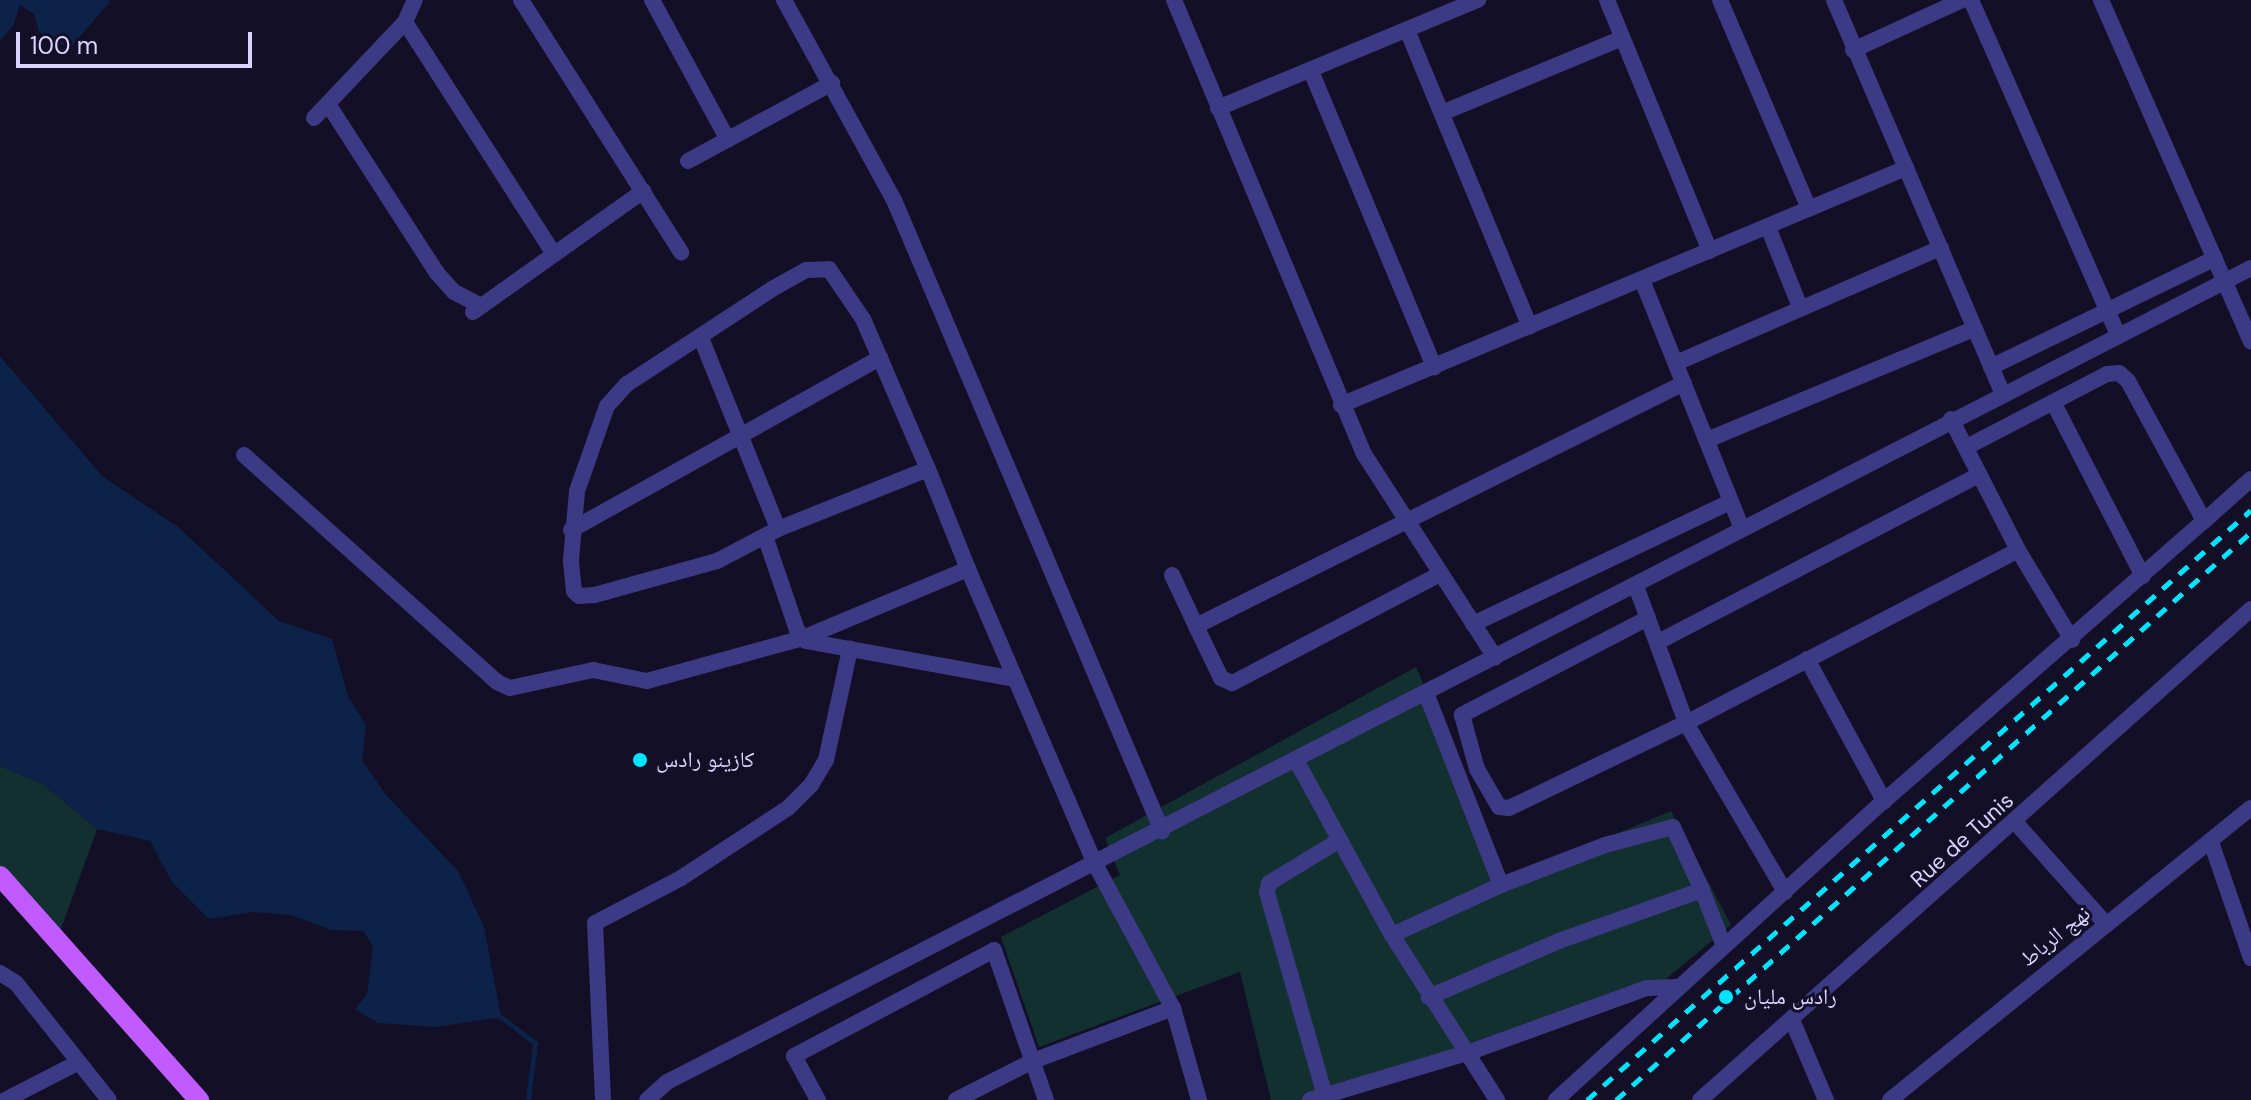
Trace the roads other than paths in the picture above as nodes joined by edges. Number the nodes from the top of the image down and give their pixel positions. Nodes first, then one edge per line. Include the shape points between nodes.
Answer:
1 (415, 0) edge
2 (521, 0) edge
3 (652, 0) edge
4 (784, 0) edge
5 (1478, 0) edge
6 (1607, 0) edge
7 (1720, 0) edge
8 (1834, 0) edge
9 (1962, 0) edge
10 (1971, 0) edge
11 (2101, 0) edge
12 (1180, 1) edge
13 (405, 22) junction
14 (1407, 30) junction
15 (1622, 38) junction
16 (1853, 50) junction
17 (1311, 71) junction
18 (832, 83) junction
19 (328, 104) junction
20 (1218, 108) junction
21 (1442, 113) junction
22 (314, 118) dead end
23 (728, 140) junction
24 (688, 161) dead end
25 (1906, 168) junction
26 (643, 191) junction
27 (1809, 209) junction
28 (1768, 227) junction
29 (1941, 248) junction
30 (1710, 251) junction
31 (681, 252) dead end
32 (554, 254) junction
33 (2215, 258) junction
34 (2251, 268) edge
35 (1642, 280) junction
36 (2225, 282) junction
37 (1800, 307) junction
38 (2109, 313) junction
39 (1530, 327) junction
40 (1974, 329) junction
41 (2118, 335) junction
42 (701, 338) junction
43 (2251, 342) edge
44 (880, 358) junction
45 (1676, 363) junction
46 (1434, 367) junction
47 (1991, 367) junction
48 (1684, 383) junction
49 (2002, 392) junction
50 (2053, 402) junction
51 (1341, 405) junction
52 (1951, 419) junction
53 (739, 440) junction
54 (1707, 440) junction
55 (1967, 447) junction
56 (244, 455) dead end
57 (928, 469) junction
58 (1979, 475) junction
59 (2251, 479) edge
60 (1730, 502) junction
61 (1405, 519) junction
62 (2204, 521) junction
63 (1742, 529) junction
64 (571, 530) junction
65 (772, 532) junction
66 (2018, 550) junction
67 (968, 569) junction
68 (1440, 574) junction
69 (1172, 575) dead end
70 (2143, 576) junction
71 (1636, 586) junction
72 (2251, 609) edge
73 (1648, 618) junction
74 (1473, 624) junction
75 (1196, 626) junction
76 (803, 638) junction
77 (2072, 640) junction
78 (1658, 642) junction
79 (850, 649) junction
80 (1495, 657) junction
81 (1807, 659) junction
82 (1016, 679) junction
83 (1426, 693) junction
84 (1686, 723) junction
85 (1296, 760) junction
86 (1884, 801) junction
87 (2251, 808) edge
88 (2015, 822) junction
89 (1162, 831) junction
90 (1340, 840) junction
91 (2211, 842) junction
92 (1095, 864) junction
93 (0, 876) edge
94 (1501, 885) junction
95 (1702, 890) junction
96 (1785, 892) junction
97 (2105, 923) junction
98 (1392, 935) junction
99 (1724, 946) junction
100 (2251, 958) edge
101 (0, 973) edge
102 (1679, 987) junction
103 (1429, 997) junction
104 (1173, 1008) junction
105 (1792, 1020) junction
106 (1470, 1052) junction
107 (1033, 1061) junction
108 (79, 1062) junction
109 (1317, 1098) edge
110 (5, 1100) edge
111 (109, 1100) edge
112 (199, 1100) edge
113 (603, 1100) edge
114 (647, 1100) edge
115 (818, 1100) edge
116 (956, 1100) edge
117 (1046, 1100) edge
118 (1199, 1100) edge
119 (1497, 1100) edge
120 (1556, 1100) edge
121 (1700, 1100) edge
122 (1826, 1100) edge
123 (1890, 1100) edge

1 - 13 street
2 - 26 street
3 - 23 street
4 - 18 street
5 - 14 street
6 - 15 street
7 - 27 street
8 - 16 street
9 - 16 street
10 - 38 street
11 - 33 street
12 - 20 street
13 - 19 street
13 - 32 street
14 - 17 street
14 - 21 street
15 - 21 street
15 - 30 street
16 - 25 street
17 - 20 street
17 - 46 street
18 - 23 street
18 - 89 street via 894,200
19 - 22 street
19 - 32 street via 437,273 476,309
20 - 51 street
21 - 39 street
23 - 24 street
25 - 27 street
25 - 29 street
26 - 31 street
26 - 32 street
27 - 28 street
28 - 30 street
28 - 37 street
29 - 37 street
29 - 40 street
30 - 35 street
33 - 36 street
33 - 38 street
34 - 36 street
35 - 39 street
35 - 45 street
36 - 41 street
36 - 43 street
37 - 45 street
38 - 41 street
38 - 47 street
39 - 46 street
40 - 47 street
40 - 54 street
41 - 49 street
42 - 44 street via 772,289 820,266 849,293
42 - 53 street
42 - 64 street via 627,384 607,406 577,491
44 - 53 street
44 - 57 street
45 - 48 street
46 - 51 street
47 - 49 street
48 - 54 street
48 - 61 street
49 - 52 street
50 - 55 street
50 - 62 street via 2107,374 2124,376
50 - 70 street
51 - 61 street via 1382,487
52 - 55 street
52 - 63 street
53 - 64 street
53 - 65 street
54 - 60 street
55 - 58 street
56 - 76 street via 510,688 593,670 647,681
57 - 65 street
57 - 67 street
58 - 66 street
58 - 78 street
59 - 62 street
60 - 63 street
60 - 74 street
61 - 68 street
61 - 75 street
62 - 70 street
63 - 71 street
64 - 65 street via 574,591 584,597 717,561
65 - 76 street
66 - 77 street
66 - 81 street
67 - 76 street
67 - 82 street
68 - 74 street
68 - 75 street via 1232,683 1221,678
69 - 75 street
70 - 77 street
71 - 73 street
71 - 80 street
72 - 88 street, Rue de Tunis
73 - 78 street
73 - 84 street via 1462,715 1460,723 1477,769 1504,809
74 - 80 street
76 - 79 street
77 - 86 street
78 - 84 street
79 - 82 street
79 - 113 street via 826,760 811,785 788,808 681,878 595,923
80 - 83 street
81 - 84 street
81 - 86 street
82 - 92 street
83 - 85 street
83 - 94 street
84 - 96 street
85 - 89 street
85 - 90 street
86 - 96 street
87 - 91 street, نهج الرباط
88 - 97 street
88 - 105 street, Rue de Tunis
89 - 92 street
90 - 98 street
90 - 109 street via 1269,883 1267,892
91 - 97 street, نهج الرباط
91 - 100 street
92 - 104 street
92 - 114 street via 667,1082
93 - 112 main road
94 - 95 street via 1672,825
94 - 98 street
95 - 99 street
95 - 103 street via 1559,941
96 - 99 street
97 - 123 street, نهج الرباط
98 - 103 street
99 - 102 street
101 - 108 street via 16,983
102 - 106 street via 1647,988
102 - 120 street
103 - 106 street
104 - 107 street
104 - 118 street
105 - 121 street, Rue de Tunis
105 - 122 street
106 - 109 street
106 - 119 street
107 - 115 street via 994,950 794,1056
107 - 116 street
107 - 117 street
108 - 110 street
108 - 111 street

